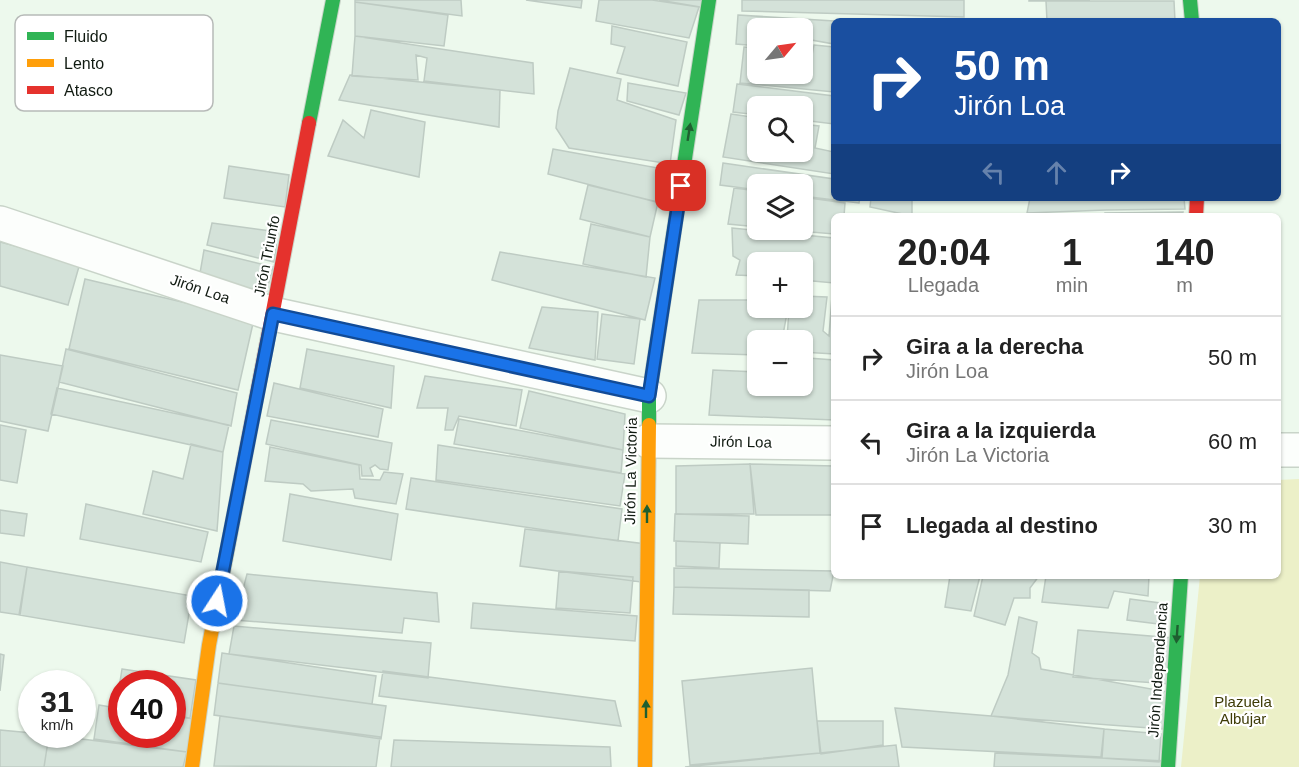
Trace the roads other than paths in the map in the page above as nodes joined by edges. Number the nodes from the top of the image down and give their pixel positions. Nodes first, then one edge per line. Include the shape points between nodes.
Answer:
1 (333, 0) edge
2 (708, 0) edge
3 (1190, 0) edge
4 (1192, 18) edge
5 (0, 223) edge
6 (273, 314) junction
7 (649, 396) junction
8 (648, 441) junction
9 (831, 443) edge
10 (1281, 450) edge
11 (1299, 450) edge
12 (1181, 579) edge
13 (192, 767) edge
14 (645, 767) edge
15 (1168, 767) edge

1 - 6 street, Jirón Triunfo
7 -> 2 street, Jirón La Victoria
3 - 4 street
5 - 6 street, Jirón Loa
6 - 7 street, Jirón Loa
6 - 13 street, Jirón Triunfo via 209,645
7 - 8 street, Jirón La Victoria
8 - 9 street, Jirón Loa
14 -> 8 street, Jirón La Victoria
10 - 11 street
12 -> 15 street, Jirón Independencia

